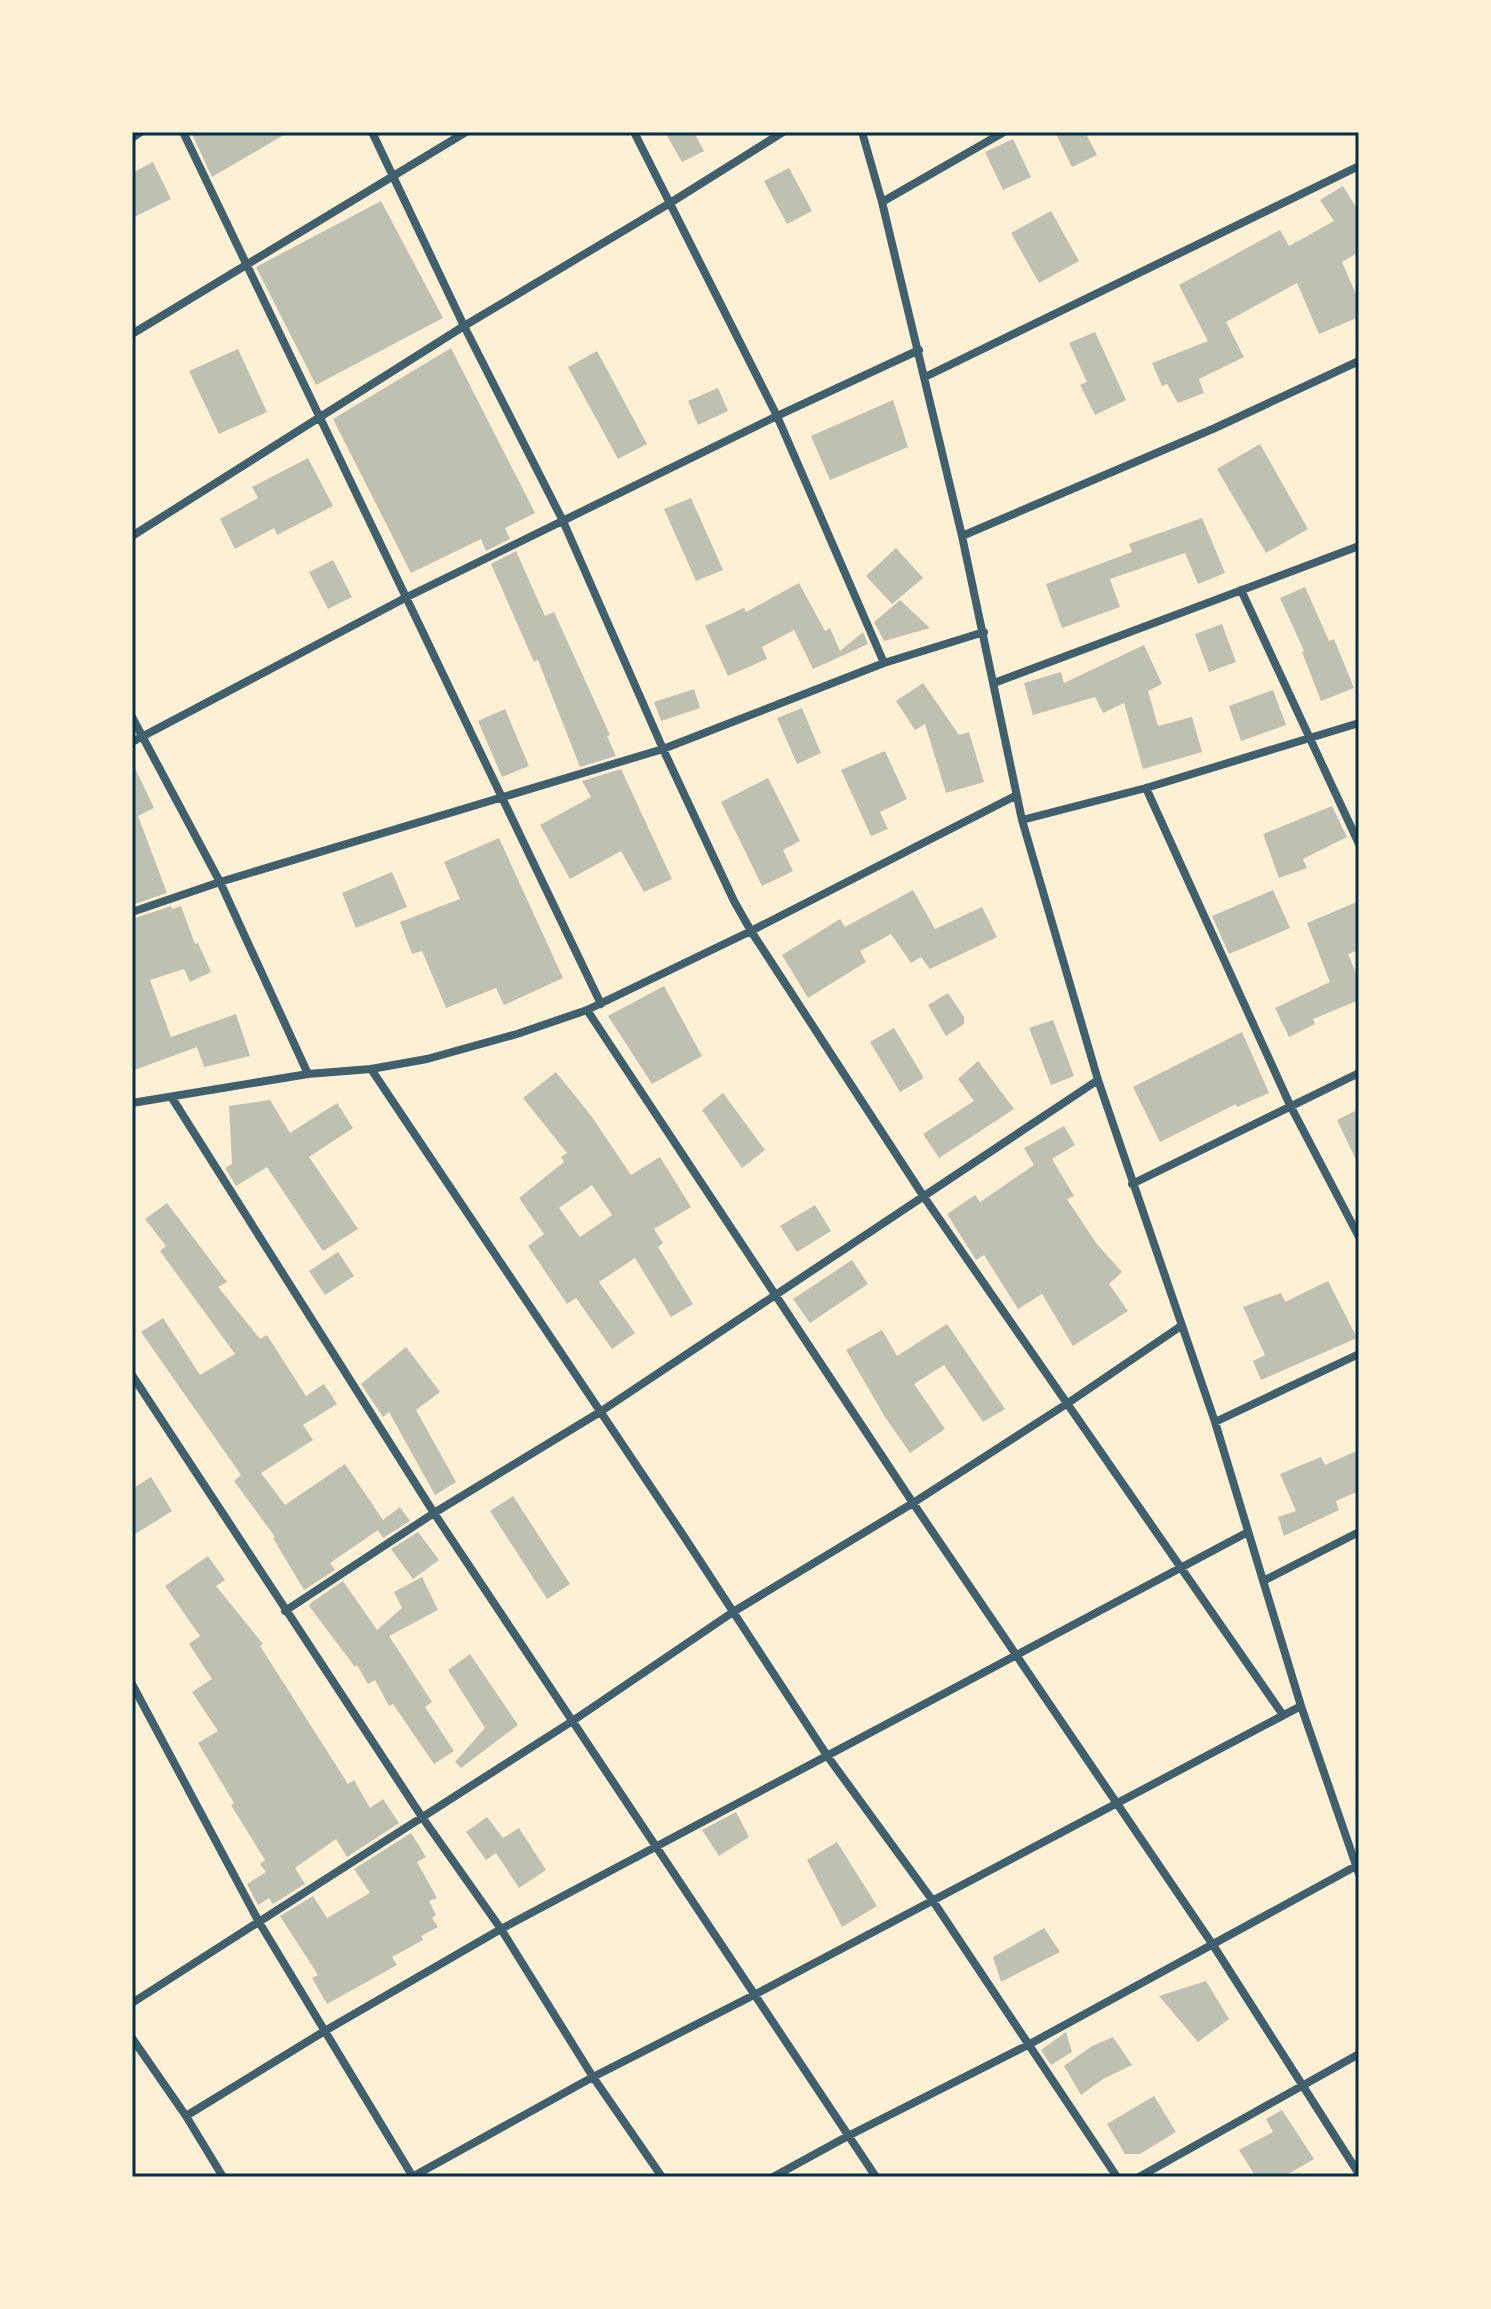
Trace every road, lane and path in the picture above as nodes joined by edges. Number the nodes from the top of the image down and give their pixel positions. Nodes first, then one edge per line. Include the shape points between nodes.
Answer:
1 (141, 132) edge
2 (183, 132) edge
3 (372, 132) edge
4 (466, 132) edge
5 (634, 132) edge
6 (783, 132) edge
7 (862, 132) edge
8 (1004, 132) edge
9 (132, 138) edge
10 (1359, 166) edge
11 (393, 178) junction
12 (882, 202) junction
13 (670, 203) junction
14 (244, 264) junction
15 (464, 326) junction
16 (132, 334) edge
17 (919, 350) junction
18 (1359, 361) edge
19 (925, 377) junction
20 (319, 416) junction
21 (777, 416) junction
22 (563, 521) junction
23 (132, 536) edge
24 (962, 536) junction
25 (1359, 546) edge
26 (1241, 590) junction
27 (407, 597) junction
28 (984, 632) junction
29 (884, 663) junction
30 (994, 683) junction
31 (132, 717) edge
32 (1359, 723) edge
33 (142, 737) junction
34 (1311, 740) junction
35 (132, 742) edge
36 (663, 749) junction
37 (1146, 788) junction
38 (503, 795) junction
39 (1015, 796) junction
40 (1022, 820) junction
41 (1359, 844) edge
42 (220, 882) junction
43 (132, 912) edge
44 (751, 931) junction
45 (601, 1004) junction
46 (587, 1010) junction
47 (371, 1069) junction
48 (1359, 1073) edge
49 (308, 1074) junction
50 (1098, 1080) junction
51 (172, 1098) junction
52 (132, 1103) edge
53 (1290, 1105) junction
54 (1132, 1184) junction
55 (924, 1197) junction
56 (1359, 1237) edge
57 (777, 1295) junction
58 (1181, 1326) junction
59 (1359, 1354) edge
60 (132, 1375) edge
61 (1068, 1403) junction
62 (600, 1412) junction
63 (1215, 1422) junction
64 (913, 1503) junction
65 (434, 1513) junction
66 (1248, 1532) junction
67 (1359, 1532) edge
68 (1181, 1569) junction
69 (1263, 1581) junction
70 (285, 1611) junction
71 (733, 1612) junction
72 (1017, 1655) junction
73 (132, 1684) edge
74 (1301, 1706) junction
75 (1283, 1715) junction
76 (574, 1720) junction
77 (828, 1757) junction
78 (1116, 1805) junction
79 (422, 1817) junction
80 (1359, 1836) edge
81 (1348, 1842) junction
82 (658, 1847) junction
83 (1358, 1870) edge
84 (933, 1901) junction
85 (259, 1922) junction
86 (501, 1929) junction
87 (1213, 1945) junction
88 (754, 1995) junction
89 (132, 2003) edge
90 (323, 2032) junction
91 (132, 2038) edge
92 (1028, 2045) junction
93 (1359, 2054) edge
94 (593, 2077) junction
95 (1301, 2087) junction
96 (186, 2116) junction
97 (848, 2136) junction
98 (1359, 2174) edge
99 (223, 2177) edge
100 (412, 2177) edge
101 (662, 2177) edge
102 (773, 2177) edge
103 (876, 2177) edge
104 (1117, 2177) edge
105 (1139, 2177) edge

1 - 9 street
2 - 14 street
3 - 11 street
4 - 11 street
5 - 13 street
6 - 13 street
7 - 12 street
8 - 12 street
10 - 19 street
11 - 14 street
11 - 15 street
12 - 17 street
13 - 15 street
13 - 21 street
14 - 16 street
14 - 20 street
15 - 20 street
15 - 22 street
17 - 19 street
17 - 21 street
18 - 24 street
19 - 24 street
20 - 23 street
20 - 27 street
21 - 22 street
21 - 29 street
22 - 27 street
22 - 36 street
24 - 28 street
25 - 26 street
26 - 30 street
26 - 34 street
27 - 33 street
27 - 38 street
28 - 29 street
28 - 30 street
29 - 36 street
30 - 39 street
31 - 33 street
32 - 34 street
33 - 35 street
33 - 42 street
34 - 37 street
34 - 41 street
36 - 38 street
36 - 44 street
37 - 40 street
37 - 53 street
38 - 42 street
38 - 45 street
39 - 40 street
39 - 44 street
40 - 50 street
42 - 43 street
42 - 49 street
44 - 45 street
44 - 55 street
45 - 46 street
46 - 47 street via 427,1059
46 - 57 street
47 - 49 street
47 - 62 street
48 - 53 street
49 - 51 street
50 - 54 street
50 - 55 street
51 - 52 street
51 - 65 street
53 - 54 street
53 - 56 street
54 - 58 street
55 - 57 street
55 - 61 street
57 - 62 street
57 - 64 street
58 - 61 street
58 - 63 street
59 - 63 street
60 - 70 street
61 - 64 street
61 - 68 street
62 - 65 street
62 - 71 street
63 - 66 street
64 - 71 street
64 - 72 street
65 - 70 street
65 - 76 street
66 - 68 street
66 - 69 street
67 - 69 street
68 - 72 street
68 - 75 street
69 - 74 street
70 - 79 street
71 - 76 street
71 - 77 street
72 - 77 street
72 - 78 street
73 - 85 street
74 - 75 street
74 - 81 street
75 - 78 street
76 - 79 street
76 - 82 street
77 - 82 street
77 - 84 street
78 - 84 street
78 - 87 street
79 - 85 street
79 - 86 street
80 - 81 street
81 - 83 street
82 - 86 street
82 - 88 street
83 - 87 street
84 - 88 street
84 - 92 street
85 - 89 street
85 - 90 street
86 - 90 street
86 - 94 street
87 - 92 street
87 - 95 street
88 - 94 street
88 - 97 street
90 - 96 street
90 - 100 street
91 - 96 street
92 - 97 street
92 - 104 street
93 - 95 street
94 - 100 street
94 - 101 street
95 - 98 street
95 - 105 street
96 - 99 street
97 - 102 street
97 - 103 street

